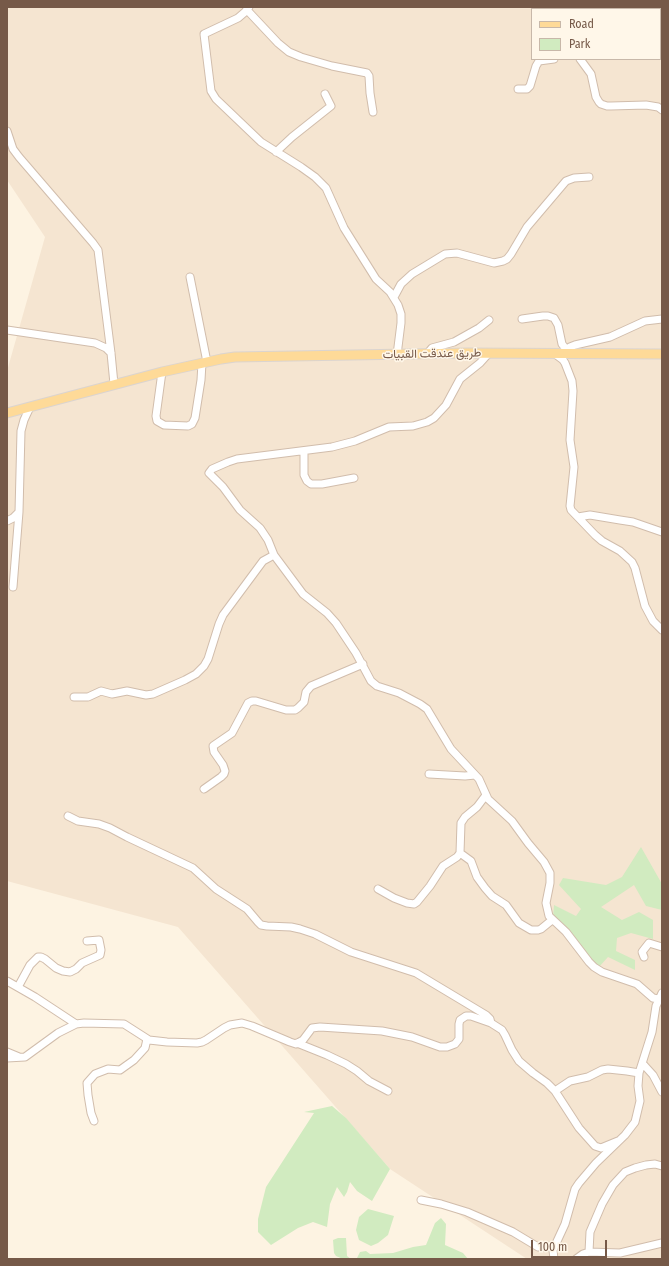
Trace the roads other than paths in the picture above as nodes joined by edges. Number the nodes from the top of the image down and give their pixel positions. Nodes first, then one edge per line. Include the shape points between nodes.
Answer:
1 (248, 9) edge
2 (546, 60) edge
3 (581, 60) edge
4 (518, 90) dead end
5 (325, 94) dead end
6 (661, 107) edge
7 (373, 112) dead end
8 (7, 131) edge
9 (276, 152) junction
10 (589, 178) dead end
11 (190, 277) dead end
12 (394, 297) junction
13 (522, 319) dead end
14 (662, 319) edge
15 (489, 320) dead end
16 (7, 330) edge
17 (561, 352) junction
18 (111, 353) junction
19 (489, 353) junction
20 (427, 354) junction
21 (662, 354) edge
22 (397, 355) junction
23 (205, 362) junction
24 (162, 372) junction
25 (114, 384) junction
26 (30, 407) junction
27 (7, 413) edge
28 (304, 451) junction
29 (354, 478) dead end
30 (19, 512) junction
31 (578, 517) junction
32 (7, 521) edge
33 (662, 532) edge
34 (274, 555) junction
35 (13, 586) dead end
36 (662, 630) edge
37 (363, 664) junction
38 (74, 697) dead end
39 (429, 774) dead end
40 (475, 774) junction
41 (204, 789) dead end
42 (486, 795) junction
43 (68, 816) dead end
44 (460, 853) junction
45 (378, 889) dead end
46 (552, 920) junction
47 (87, 941) dead end
48 (662, 947) edge
49 (644, 957) dead end
50 (7, 981) edge
51 (18, 987) junction
52 (660, 996) edge
53 (490, 1023) junction
54 (76, 1024) junction
55 (147, 1039) junction
56 (297, 1043) junction
57 (7, 1052) edge
58 (7, 1058) edge
59 (21, 1058) junction
60 (643, 1064) junction
61 (639, 1074) junction
62 (388, 1091) dead end
63 (555, 1091) junction
64 (662, 1092) edge
65 (94, 1121) dead end
66 (618, 1141) junction
67 (662, 1166) edge
68 (421, 1200) dead end
69 (662, 1243) edge
70 (555, 1244) junction
71 (589, 1252) junction
72 (554, 1259) edge
73 (576, 1259) edge

1 - 7 street via 289,52 368,74
1 - 9 street via 238,18 204,34 210,86 216,99 260,142
2 - 4 street via 539,61 530,86
3 - 6 street via 591,74 596,97 601,104
5 - 9 street via 331,106
8 - 18 street via 13,149 19,157 98,250
9 - 12 street via 315,177 326,188 344,228 376,279
10 - 12 street via 566,181 527,227 507,259 494,263 457,252 445,254 412,274 401,284
11 - 23 street
12 - 22 street via 401,314
13 - 17 street via 543,316 554,318 562,344
14 - 17 street via 644,321 610,337 575,345
15 - 20 street via 454,342 432,348
16 - 18 street via 95,343
17 - 19 main road, طريق عندقت القبيات
17 - 21 main road, طريق عندقت القبيات
17 - 31 street via 572,381 570,440 574,471 569,502
18 - 25 street
19 - 20 main road, طريق عندقت القبيات
19 - 28 street via 460,379 446,405 427,422 413,426 389,427 355,441
20 - 22 main road, طريق عندقت القبيات
22 - 23 main road, طريق عندقت القبيات via 260,356
23 - 24 main road, طريق عندقت القبيات
23 - 24 street via 195,418 188,426 164,425 157,421
24 - 25 main road, طريق عندقت القبيات
25 - 26 main road, طريق عندقت القبيات
26 - 27 main road, طريق عندقت القبيات
26 - 30 street via 21,431
28 - 29 street via 304,475 311,484
28 - 34 street via 237,459 210,471 240,510 256,523
30 - 32 street
30 - 35 street
31 - 33 street via 590,515 633,522
31 - 36 street via 602,541 620,551 632,562 645,606 653,621
34 - 37 street via 303,594 332,618
34 - 38 street via 264,561 223,615 208,659 196,674 153,694 127,691
37 - 40 street via 374,684 399,693 427,709 451,749
37 - 41 street via 310,686 304,702 295,710 286,710 256,701 248,703 232,733 213,746 214,752 224,765 224,774
39 - 40 street
40 - 42 street
42 - 44 street via 461,823
42 - 46 street via 512,821 548,867 550,878 546,903
43 - 53 street via 78,821 110,828 193,868 216,889 247,909 261,925 300,929 352,952 416,973 486,1015
44 - 45 street via 443,866 415,903 407,903
44 - 46 street via 471,861 477,877 485,888 506,906 519,924 531,930 538,930
46 - 52 street via 566,932 594,967 637,984 653,998
47 - 51 street via 99,940 100,955 70,972 56,968 41,956 38,957 30,965
48 - 49 street via 649,943 642,952
50 - 51 street
51 - 54 street
52 - 60 street
53 - 56 street via 471,1016 463,1017 459,1024 459,1039 448,1047 382,1031 326,1027 312,1028 303,1040
53 - 63 street via 503,1032 522,1064
54 - 55 street via 124,1024
54 - 59 street via 58,1032
55 - 56 street via 197,1043 230,1025 242,1023
55 - 65 street via 145,1048 134,1060 120,1070 108,1069 95,1074 87,1083
56 - 62 street via 346,1064
57 - 59 street
58 - 59 street
60 - 61 street
60 - 64 street via 653,1075
61 - 63 street via 627,1070 602,1070 584,1079 570,1081
61 - 66 street via 640,1101 637,1116
63 - 66 street via 579,1128 595,1146 601,1148
66 - 70 street via 579,1183 563,1230
67 - 71 street via 655,1164 635,1168 625,1172 613,1185 594,1220 590,1232
68 - 70 street via 471,1214 513,1232 538,1247
69 - 71 street via 620,1253
70 - 72 street
71 - 73 street

